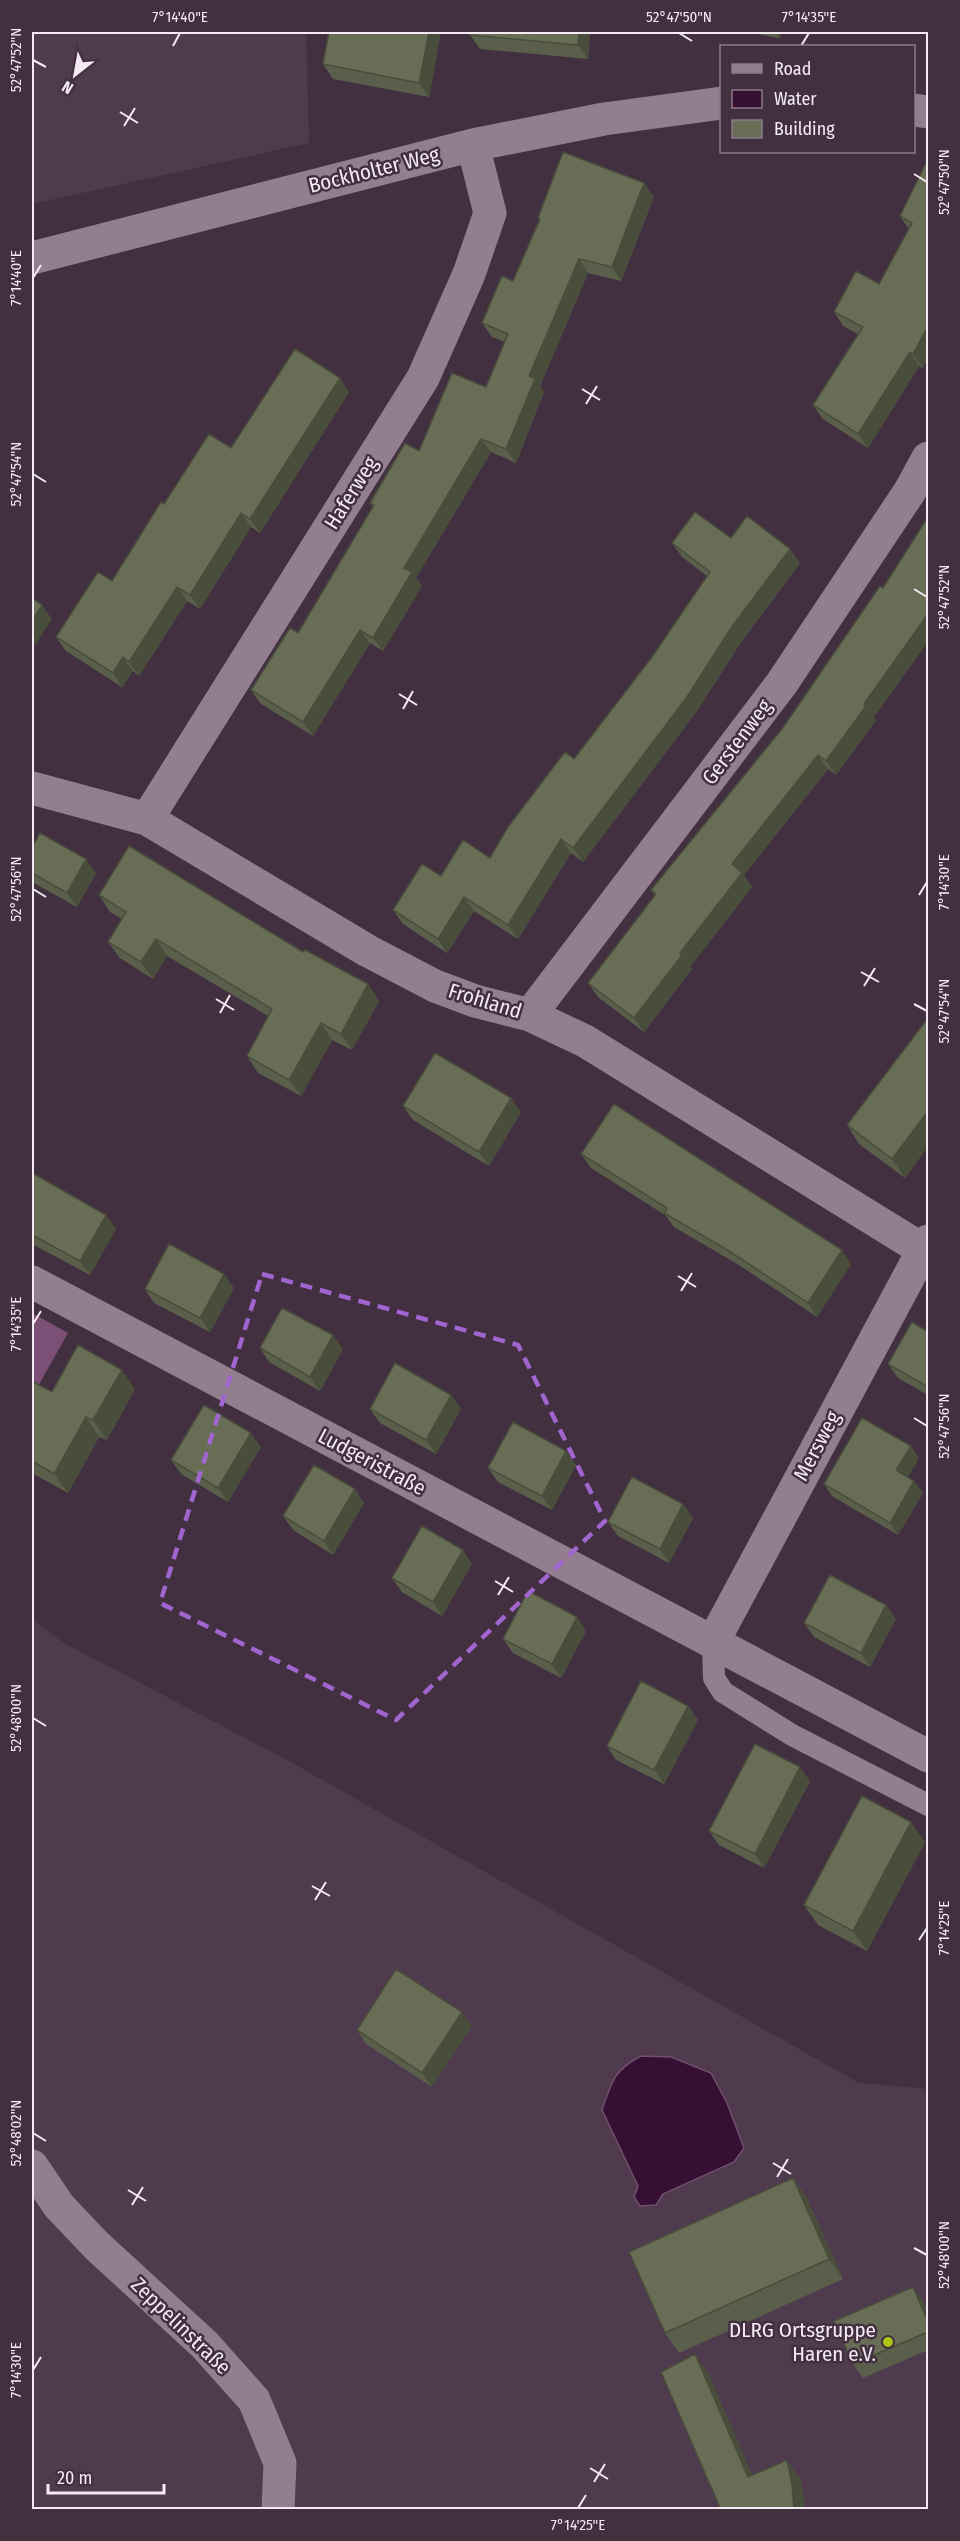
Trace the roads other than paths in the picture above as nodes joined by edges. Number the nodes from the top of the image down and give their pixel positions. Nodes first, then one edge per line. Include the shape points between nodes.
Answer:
1 (720, 103) edge
2 (473, 145) junction
3 (32, 258) edge
4 (928, 458) edge
5 (32, 788) edge
6 (147, 819) junction
7 (530, 1015) junction
8 (926, 1248) edge
9 (32, 1282) edge
10 (713, 1642) junction
11 (928, 1756) edge
12 (928, 1805) edge
13 (32, 2166) edge
14 (278, 2510) edge

1 - 2 street, Bockholter Weg via 604,119
2 - 3 street, Bockholter Weg
2 - 6 street, Haferweg via 490,213 470,274 423,378
4 - 7 street, Gerstenweg via 782,684
5 - 6 street, Frohland
6 - 7 street, Frohland via 425,981 475,1001
7 - 8 street, Frohland via 585,1041
8 - 10 street, Mersweg
9 - 10 street, Ludgeristraße
10 - 11 street
10 - 12 lane, Mersweg via 714,1677 723,1692 792,1735
13 - 14 street, Zeppelinstraße via 59,2206 206,2345 254,2400 279,2463

